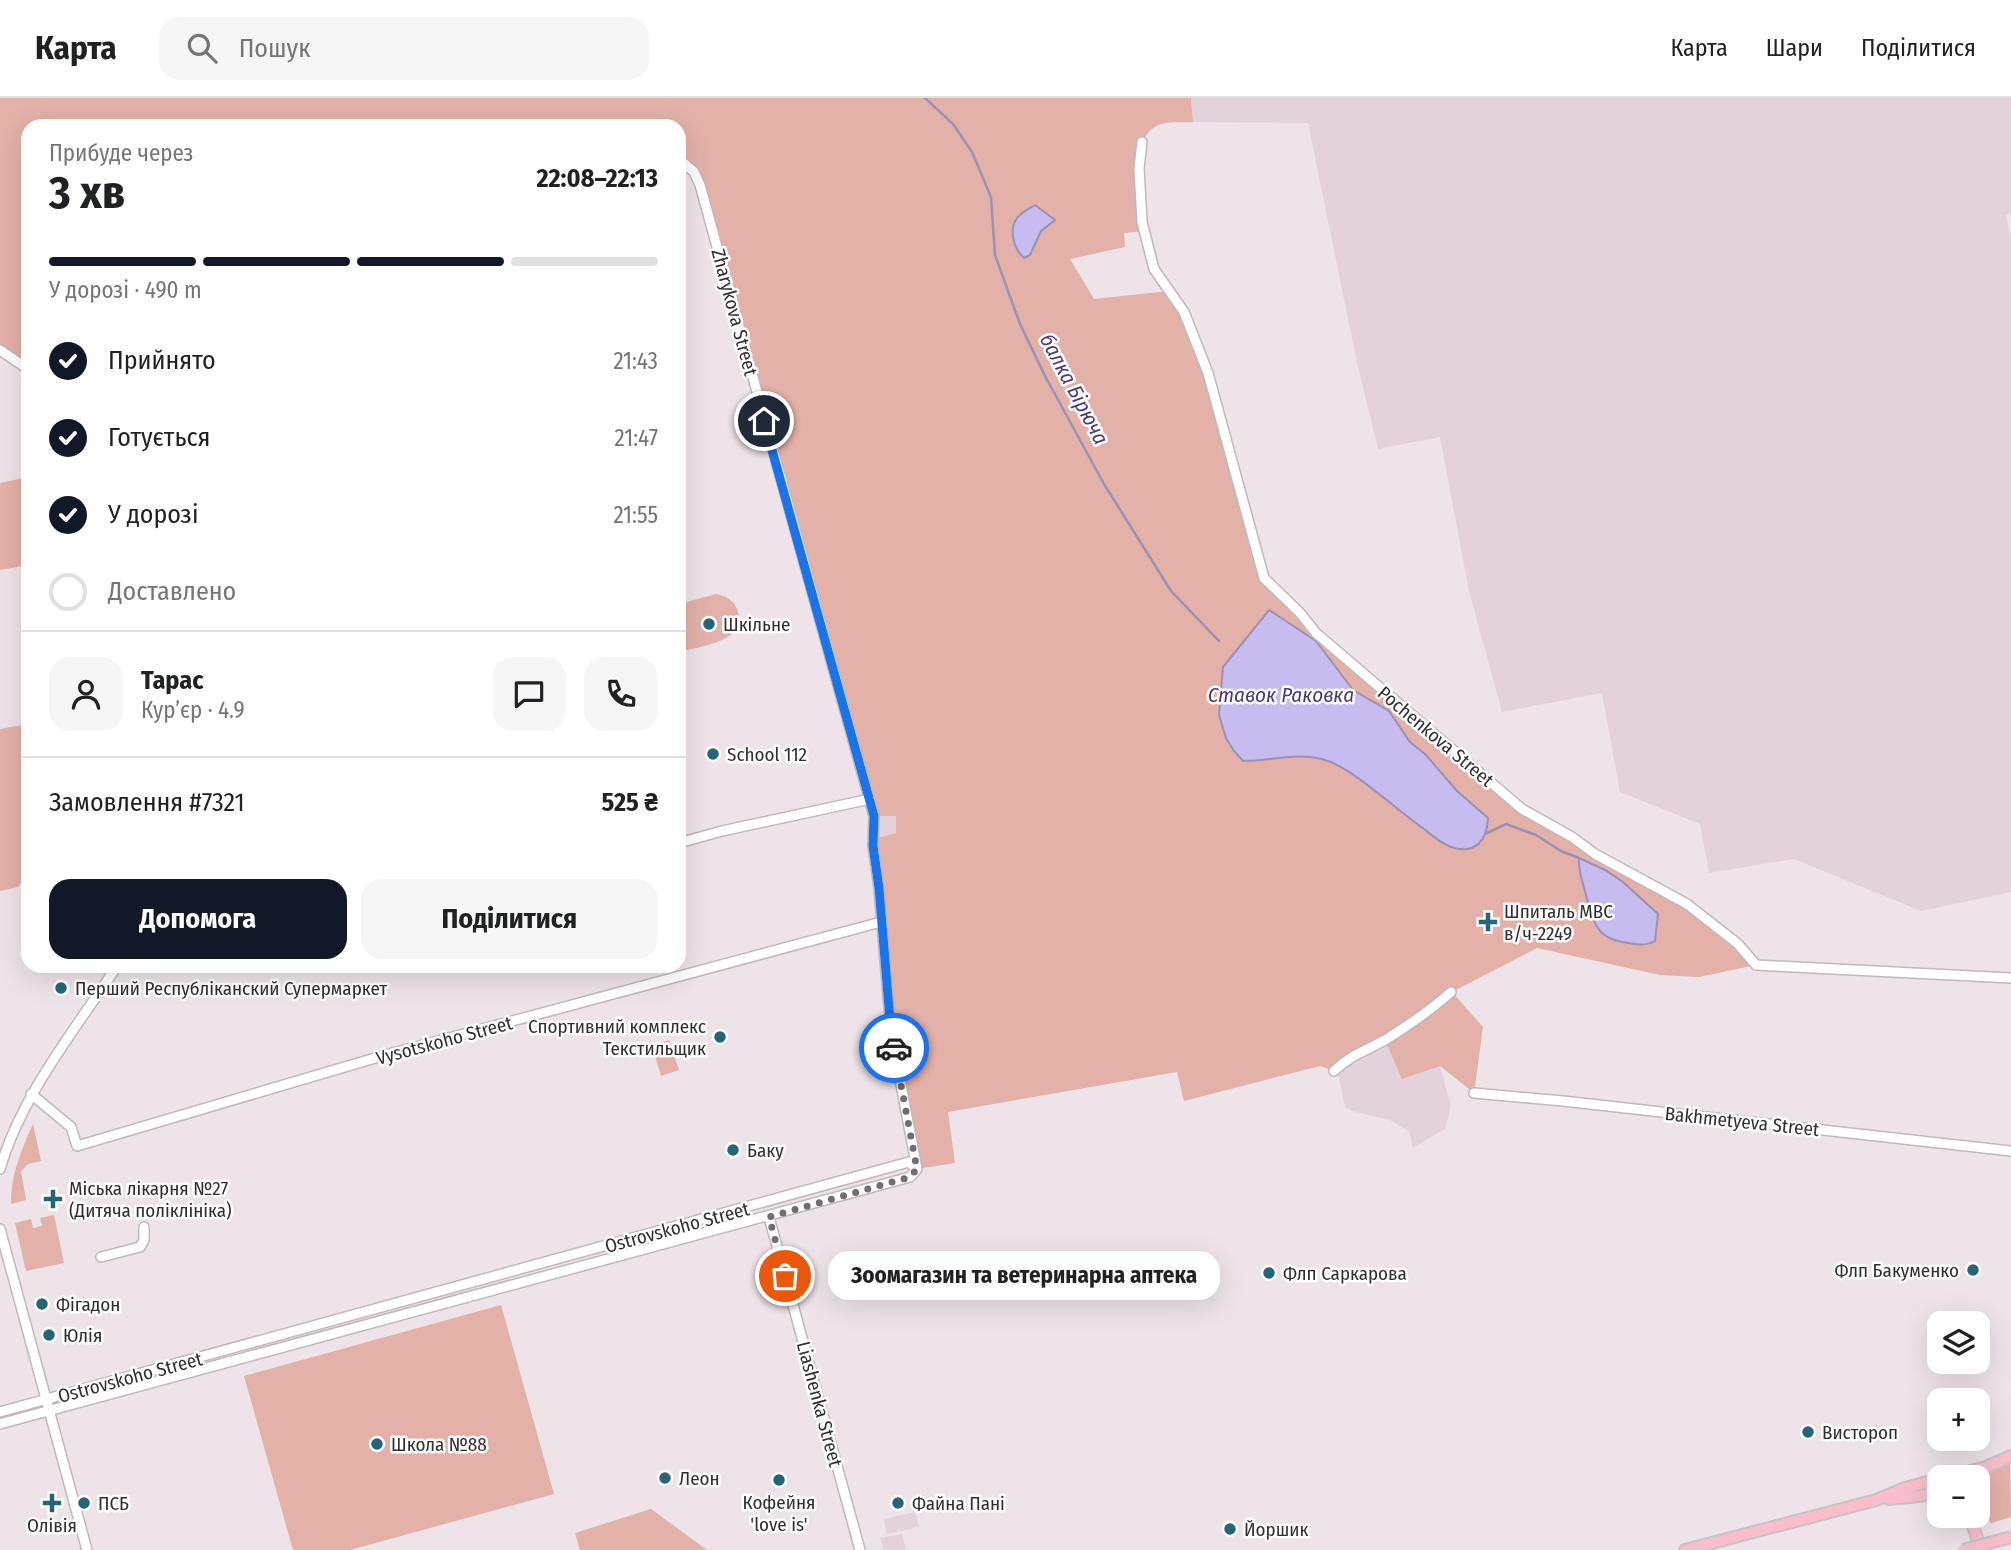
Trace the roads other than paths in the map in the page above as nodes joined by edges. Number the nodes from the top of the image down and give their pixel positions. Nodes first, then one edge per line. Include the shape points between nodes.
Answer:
1 (1142, 142) dead end
2 (686, 165) edge
3 (0, 351) edge
4 (21, 364) edge
5 (870, 799) junction
6 (686, 841) edge
7 (881, 922) junction
8 (112, 973) edge
9 (2011, 978) edge
10 (1451, 992) dead end
11 (1334, 1071) dead end
12 (1474, 1093) dead end
13 (31, 1094) junction
14 (2011, 1151) edge
15 (0, 1169) edge
16 (917, 1169) junction
17 (769, 1217) junction
18 (144, 1227) dead end
19 (0, 1229) edge
20 (101, 1257) dead end
21 (46, 1399) junction
22 (49, 1411) junction
23 (0, 1412) edge
24 (0, 1424) edge
25 (2011, 1456) edge
26 (1990, 1465) edge
27 (1927, 1482) edge
28 (1927, 1495) edge
29 (1876, 1500) junction
30 (1974, 1528) edge
31 (2011, 1536) edge
32 (1730, 1539) junction
33 (88, 1550) edge
34 (860, 1550) edge
35 (1685, 1550) edge
36 (1702, 1550) edge
37 (1963, 1550) edge
38 (1981, 1550) edge

1 - 9 street, Pochenkova Street via 1142,222 1154,269 1184,312 1208,373 1264,578 1316,633 1522,809 1687,904 1738,944 1756,965
2 - 5 street, Zharykova Street via 700,185
3 - 4 street
5 - 6 street
5 - 7 street, Zharykova Street
7 - 13 street, Vysotskoho Street via 395,1053 77,1146 71,1127
7 - 16 street, Zharykova Street via 891,1032
8 - 13 street
10 - 11 street via 1428,1013 1346,1058
12 - 14 street, Bakhmetyeva Street
13 - 15 street
16 - 17 street, Ostrovskoho Street via 910,1177
16 - 21 street, Ostrovskoho Street via 909,1162
17 - 22 street, Ostrovskoho Street
17 - 34 street, Liashenka Street
18 - 20 street via 140,1247
19 - 21 street
21 - 22 street
21 - 23 street, Ostrovskoho Street
22 - 24 street, Ostrovskoho Street
22 - 33 street
25 - 26 main road
27 - 29 main road
28 - 29 main road
29 - 32 main road
30 - 38 main road
31 - 37 main road, bridge
32 - 35 main road
32 - 36 main road

